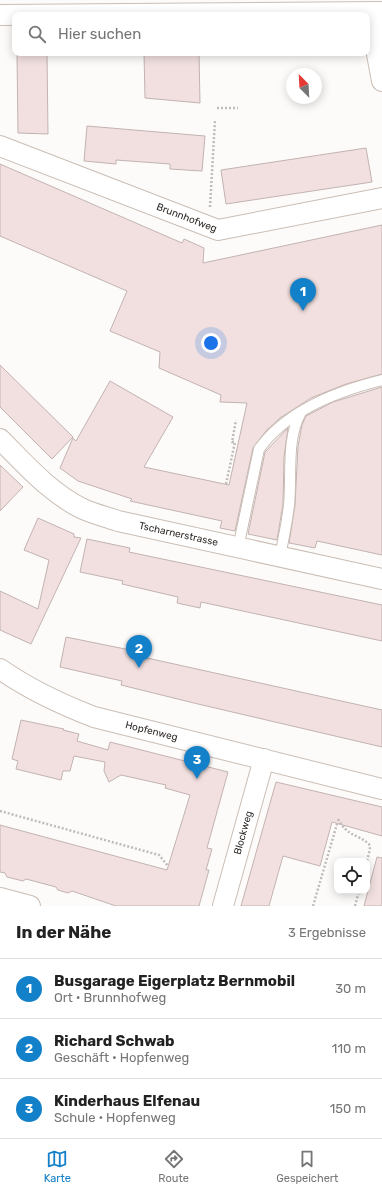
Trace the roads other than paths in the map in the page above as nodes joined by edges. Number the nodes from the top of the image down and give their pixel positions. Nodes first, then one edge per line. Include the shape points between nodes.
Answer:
1 (309, 6) edge
2 (147, 7) edge
3 (55, 12) edge
4 (377, 12) edge
5 (12, 14) edge
6 (0, 15) edge
7 (382, 81) edge
8 (0, 146) edge
9 (382, 198) edge
10 (382, 380) edge
11 (301, 412) junction
12 (0, 439) edge
13 (238, 548) junction
14 (280, 557) junction
15 (382, 579) edge
16 (0, 669) edge
17 (264, 759) junction
18 (382, 789) edge
19 (0, 898) edge
20 (30, 906) edge
21 (223, 906) edge

1 - 2 street
1 - 4 street
2 - 3 street
4 - 7 street via 373,33
5 - 6 street
8 - 9 street, Brunnhofweg via 218,230
10 - 11 lane via 347,390
11 - 13 lane via 276,429 259,449
11 - 14 lane via 295,423 292,438 289,504
12 - 13 street, Tscharnerstrasse via 40,479 84,509 118,522
13 - 14 street, Tscharnerstrasse
14 - 15 street, Tscharnerstrasse
16 - 17 street, Hopfenweg via 27,688 60,705 94,717
17 - 18 street, Hopfenweg
17 - 21 street, Blockweg
19 - 20 street

